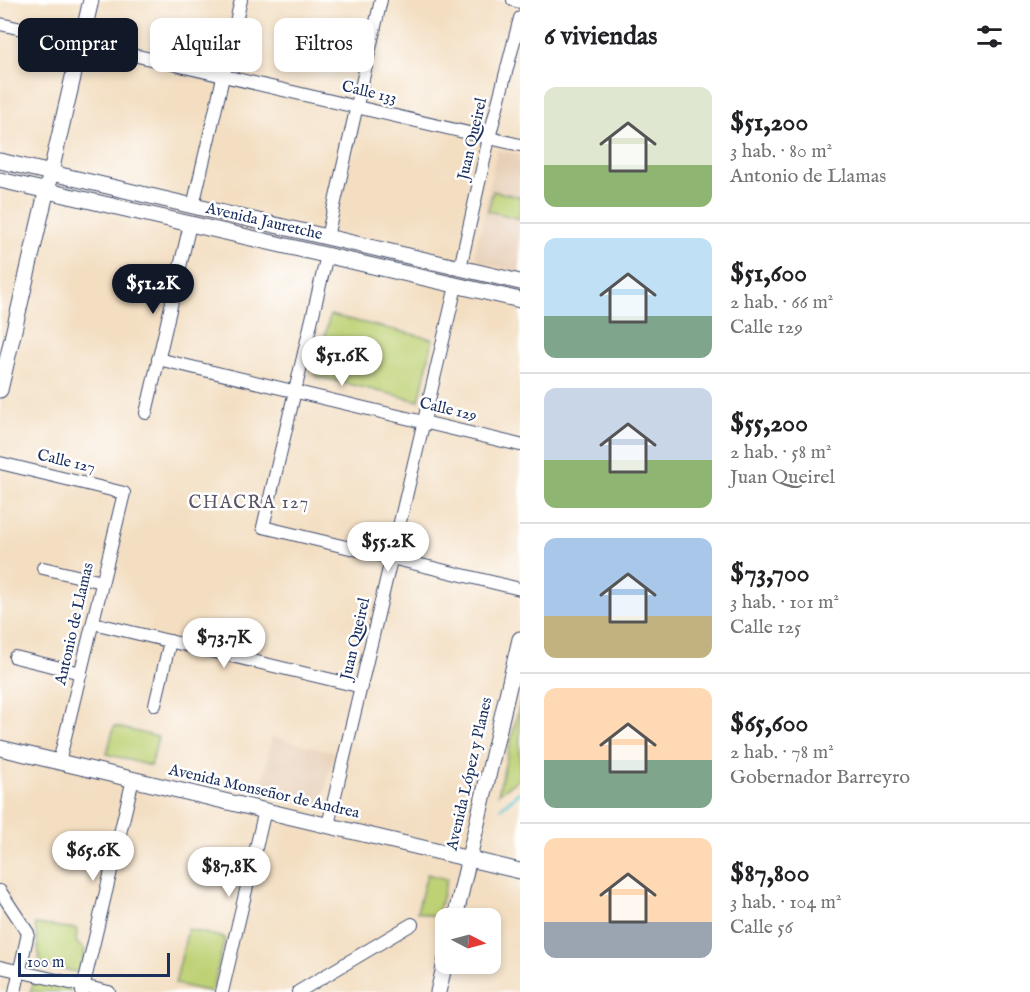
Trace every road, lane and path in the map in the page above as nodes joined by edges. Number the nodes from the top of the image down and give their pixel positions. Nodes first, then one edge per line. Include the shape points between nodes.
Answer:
1 (91, 0) edge
2 (241, 0) edge
3 (381, 0) edge
4 (513, 0) edge
5 (520, 2) edge
6 (87, 18) edge
7 (520, 18) edge
8 (0, 24) edge
9 (18, 28) edge
10 (138, 56) edge
11 (74, 72) edge
12 (224, 76) junction
13 (357, 107) junction
14 (489, 138) junction
15 (520, 145) edge
16 (0, 161) edge
17 (51, 173) junction
18 (0, 180) edge
19 (46, 190) junction
20 (194, 206) junction
21 (190, 224) junction
22 (327, 237) junction
23 (327, 255) junction
24 (460, 268) junction
25 (520, 282) edge
26 (456, 286) junction
27 (520, 300) edge
28 (158, 358) junction
29 (0, 390) edge
30 (294, 391) junction
31 (146, 413) dead end
32 (424, 422) junction
33 (520, 444) edge
34 (0, 463) edge
35 (124, 493) joint
36 (392, 558) junction
37 (43, 568) dead end
38 (102, 582) junction
39 (520, 589) edge
40 (93, 623) junction
41 (520, 639) edge
42 (170, 641) junction
43 (15, 657) dead end
44 (81, 673) junction
45 (362, 687) junction
46 (155, 705) dead end
47 (0, 748) edge
48 (59, 762) junction
49 (133, 779) junction
50 (265, 810) junction
51 (328, 825) junction
52 (468, 859) junction
53 (520, 871) edge
54 (0, 891) edge
55 (457, 908) edge
56 (412, 924) dead end
57 (0, 967) edge
58 (20, 972) junction
59 (442, 974) edge
60 (83, 989) edge
61 (15, 992) edge
62 (109, 992) edge
63 (222, 992) edge
64 (298, 992) edge
65 (438, 992) edge

1 - 6 main road
2 - 12 street
3 - 13 street
4 - 5 street
7 - 14 street, Juan Queirel
8 - 9 street, Calle 133
10 - 12 street, Calle 133
11 - 17 main road
12 - 13 street, Calle 133
12 - 20 street
13 - 14 street, Calle 133
13 - 22 street
14 - 15 street, Calle 133
14 - 24 street, Juan Queirel
16 - 17 main road, Avenida Jauretche
17 - 19 main road
17 - 20 main road, Avenida Jauretche
18 - 19 main road, Avenida Jauretche
19 - 21 main road, Avenida Jauretche
19 - 29 main road
20 - 22 main road, Avenida Jauretche
21 - 23 main road, Avenida Jauretche
21 - 28 street
22 - 24 main road, Avenida Jauretche
23 - 26 main road, Avenida Jauretche
23 - 30 street
24 - 25 main road, Avenida Jauretche
26 - 27 main road, Avenida Jauretche
26 - 32 street, Juan Queirel
28 - 30 street, Calle 129
28 - 31 street
30 - 32 street, Calle 129
30 - 36 street via 262,527
32 - 33 street, Calle 129
32 - 36 street, Juan Queirel
34 - 35 street, Calle 127
35 - 38 street, Antonio de Llamas
36 - 39 street
36 - 45 street, Juan Queirel
37 - 38 street
38 - 40 street, Antonio de Llamas
40 - 42 street
40 - 44 street, Antonio de Llamas
41 - 52 main road, Avenida López y Planes
42 - 45 street
42 - 46 street
43 - 44 street
44 - 48 street, Antonio de Llamas
45 - 51 street, Juan Queirel
47 - 48 main road, Avenida Monseñor de Andrea
48 - 49 main road, Avenida Monseñor de Andrea
49 - 50 main road, Avenida Monseñor de Andrea
49 - 60 street
50 - 51 main road, Avenida Monseñor de Andrea
50 - 63 street
51 - 52 main road, Avenida Monseñor de Andrea
52 - 53 main road, Avenida Monseñor de Andrea
52 - 55 main road, Avenida López y Planes
54 - 58 street via 28,933
56 - 64 street
57 - 58 street
58 - 60 street
58 - 61 street
59 - 65 main road
60 - 62 street

